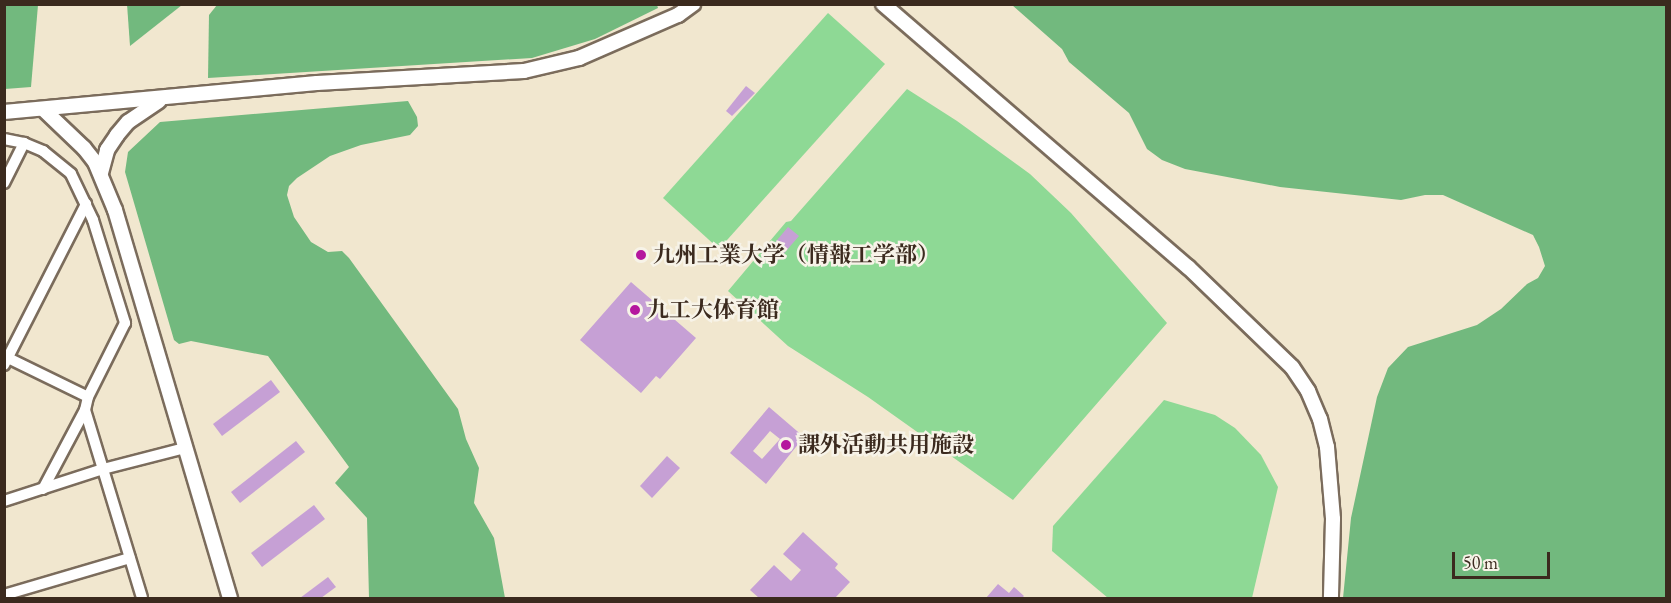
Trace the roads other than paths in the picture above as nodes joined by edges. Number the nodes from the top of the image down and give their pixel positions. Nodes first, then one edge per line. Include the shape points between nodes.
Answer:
1 (693, 4) edge
2 (883, 4) edge
3 (163, 98) junction
4 (43, 109) junction
5 (4, 112) edge
6 (4, 139) edge
7 (24, 143) junction
8 (101, 173) junction
9 (4, 183) edge
10 (86, 204) junction
11 (6, 360) edge
12 (88, 397) junction
13 (85, 410) junction
14 (185, 448) junction
15 (103, 469) junction
16 (43, 489) junction
17 (4, 501) edge
18 (130, 558) junction
19 (4, 595) edge
20 (142, 598) edge
21 (230, 598) edge
22 (1331, 598) edge

1 - 3 street via 678,15 579,58 524,71 317,82
2 - 22 street via 1188,267 1292,367 1308,391 1327,447 1333,519
3 - 4 street
3 - 8 street via 128,122 117,135 106,150
4 - 5 street
4 - 8 street via 84,148
6 - 7 street
7 - 9 street
7 - 10 street via 43,151 71,174
8 - 14 street
10 - 11 street
10 - 12 street via 126,322
11 - 12 street
12 - 13 street
13 - 15 street
13 - 16 street
14 - 15 street
14 - 21 street
15 - 16 street
15 - 18 street
16 - 17 street
18 - 19 street
18 - 20 street

